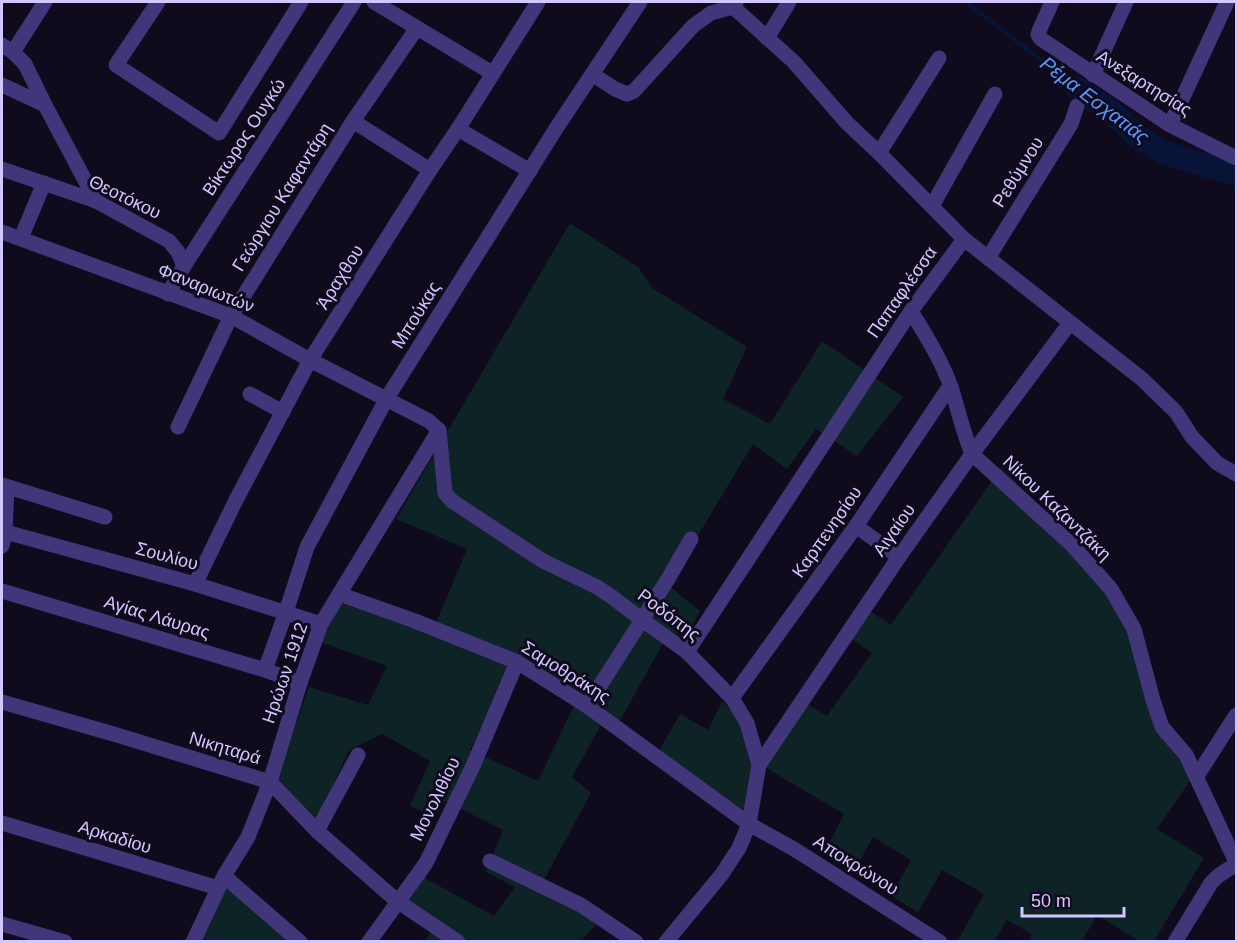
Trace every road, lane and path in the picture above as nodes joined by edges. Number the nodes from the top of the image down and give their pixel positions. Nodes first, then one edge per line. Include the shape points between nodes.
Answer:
1 (45, 2) edge
2 (158, 2) edge
3 (301, 2) edge
4 (354, 2) edge
5 (374, 2) edge
6 (538, 2) edge
7 (640, 2) edge
8 (789, 2) edge
9 (1052, 2) edge
10 (1126, 2) edge
11 (1227, 2) edge
12 (731, 4) edge
13 (417, 28) junction
14 (767, 38) junction
15 (7, 48) edge
16 (939, 58) dead end
17 (492, 73) junction
18 (592, 74) junction
19 (1093, 75) junction
20 (2, 85) edge
21 (995, 94) dead end
22 (45, 105) junction
23 (1077, 106) dead end
24 (353, 121) junction
25 (1170, 125) junction
26 (458, 129) junction
27 (879, 153) junction
28 (1236, 158) edge
29 (2, 169) edge
30 (430, 170) junction
31 (530, 171) junction
32 (44, 183) junction
33 (96, 201) junction
34 (932, 206) junction
35 (2, 232) edge
36 (21, 238) junction
37 (964, 239) junction
38 (988, 258) junction
39 (184, 266) junction
40 (168, 294) junction
41 (911, 311) junction
42 (231, 316) junction
43 (1070, 323) junction
44 (310, 360) junction
45 (950, 386) junction
46 (250, 394) dead end
47 (387, 398) junction
48 (283, 412) junction
49 (178, 427) dead end
50 (439, 430) junction
51 (972, 454) junction
52 (1236, 474) edge
53 (4, 486) edge
54 (105, 517) dead end
55 (856, 526) junction
56 (3, 537) edge
57 (691, 539) dead end
58 (899, 557) junction
59 (195, 584) junction
60 (2, 591) edge
61 (339, 594) junction
62 (286, 612) junction
63 (641, 619) junction
64 (321, 624) junction
65 (687, 652) junction
66 (517, 662) junction
67 (265, 670) junction
68 (300, 683) junction
69 (732, 698) junction
70 (2, 702) edge
71 (587, 706) junction
72 (1236, 715) edge
73 (358, 755) dead end
74 (759, 765) junction
75 (1197, 776) junction
76 (270, 782) junction
77 (2, 823) edge
78 (749, 824) junction
79 (317, 831) junction
80 (490, 861) dead end
81 (1236, 863) edge
82 (221, 882) junction
83 (398, 900) junction
84 (2, 924) edge
85 (65, 942) edge
86 (193, 942) edge
87 (300, 942) edge
88 (369, 942) edge
89 (458, 942) edge
90 (636, 942) edge
91 (666, 942) edge
92 (940, 942) edge
93 (1175, 942) edge

1 - 15 street
2 - 3 street via 116,65 219,133
4 - 39 street, Βίκτωρος Ουγκώ
5 - 13 street
6 - 17 street, Άραχθου
7 - 18 street, Μπούκας
8 - 14 street
9 - 19 street, Ανεξαρτησίας via 1038,35
10 - 19 street
11 - 25 street
12 - 14 street, Παπαφλέσσα
12 - 18 street via 693,26 634,91 627,94
13 - 17 street
13 - 24 street, Γεώργιου Καφαντάρη
14 - 27 street, Παπαφλέσσα via 795,62 847,123
15 - 22 street via 25,64
16 - 27 street
17 - 26 street, Άραχθου
18 - 31 street, Μπούκας
19 - 25 street, Ανεξαρτησίας
20 - 22 street
21 - 34 street
22 - 33 street
23 - 38 street, Ρεθύμνου via 1071,124
24 - 30 street
24 - 42 street, Γεώργιου Καφαντάρη
25 - 28 street, Ανεξαρτησίας
26 - 30 street, Άραχθου
26 - 31 street
27 - 34 street, Παπαφλέσσα
29 - 32 street, Θεοτόκου
30 - 44 street, Άραχθου
31 - 47 street, Μπούκας
32 - 33 street, Θεοτόκου
32 - 36 street
33 - 39 street, Θεοτόκου via 170,242
34 - 37 street, Παπαφλέσσα
35 - 36 street, Φαναριωτών
36 - 40 street, Φαναριωτών
37 - 38 street
37 - 41 street, Παπαφλέσσα
38 - 43 street
39 - 40 street, Βίκτωρος Ουγκώ
40 - 42 street, Φαναριωτών
41 - 45 street, Νίκου Καζαντζάκη via 937,354
41 - 65 street, Παπαφλέσσα
42 - 44 street, Φαναριωτών
42 - 49 street, Γεώργιου Καφαντάρη
43 - 51 street, Αιγαίου
43 - 52 street via 1142,379 1176,411 1192,437 1217,463
44 - 47 street, Φαναριωτών
44 - 48 street, Άραχθου
45 - 51 street, Νίκου Καζαντζάκη
45 - 55 street, Καρπενησίου
46 - 48 street
47 - 50 street
47 - 62 street, Μπούκας via 307,547
48 - 59 street, Άραχθου
50 - 61 street, Ηρώων 1912
50 - 63 street, Ροδόπης via 445,493 452,501 543,561 597,587
51 - 58 street, Αιγαίου
51 - 75 street, Νίκου Καζαντζάκη via 1072,545 1112,589 1134,629 1162,726 1186,755
53 - 54 street
53 - 56 street
55 - 58 street
55 - 69 street, Καρπενησίου
56 - 59 street, Σουλίου
57 - 63 street
58 - 74 street, Αιγαίου
59 - 62 street, Σουλίου
60 - 67 street, Αγίας Λάυρας
61 - 64 street, Ηρώων 1912
61 - 66 street, Σαμοθράκης
62 - 64 street, Σουλίου
62 - 67 street, Μπούκας
63 - 65 street, Ροδόπης
63 - 71 street
64 - 68 street, Ηρώων 1912
65 - 69 street, Ροδόπης
66 - 71 street, Σαμοθράκης
66 - 83 street, Μονολιθίου via 426,863
67 - 68 street, Αγίας Λάυρας
68 - 76 street, Ηρώων 1912
69 - 74 street, Ροδόπης via 747,723
70 - 76 street, Νικηταρά
71 - 78 street, Σαμοθράκης
72 - 75 street
73 - 79 street
74 - 78 street, Ροδόπης
75 - 81 street, Νίκου Καζαντζάκη
76 - 79 street, Νικηταρά
76 - 82 street, Ηρώων 1912 via 248,837
77 - 82 street, Αρκαδίου
78 - 91 street, Ροδόπης via 722,874
78 - 92 street, Αποκρώνου
79 - 83 street, Νικηταρά
80 - 90 street via 581,905
81 - 93 street via 1212,883
82 - 86 street, Ηρώων 1912
82 - 87 street
83 - 88 street, Μονολιθίου
83 - 89 street, Νικηταρά
84 - 85 street

